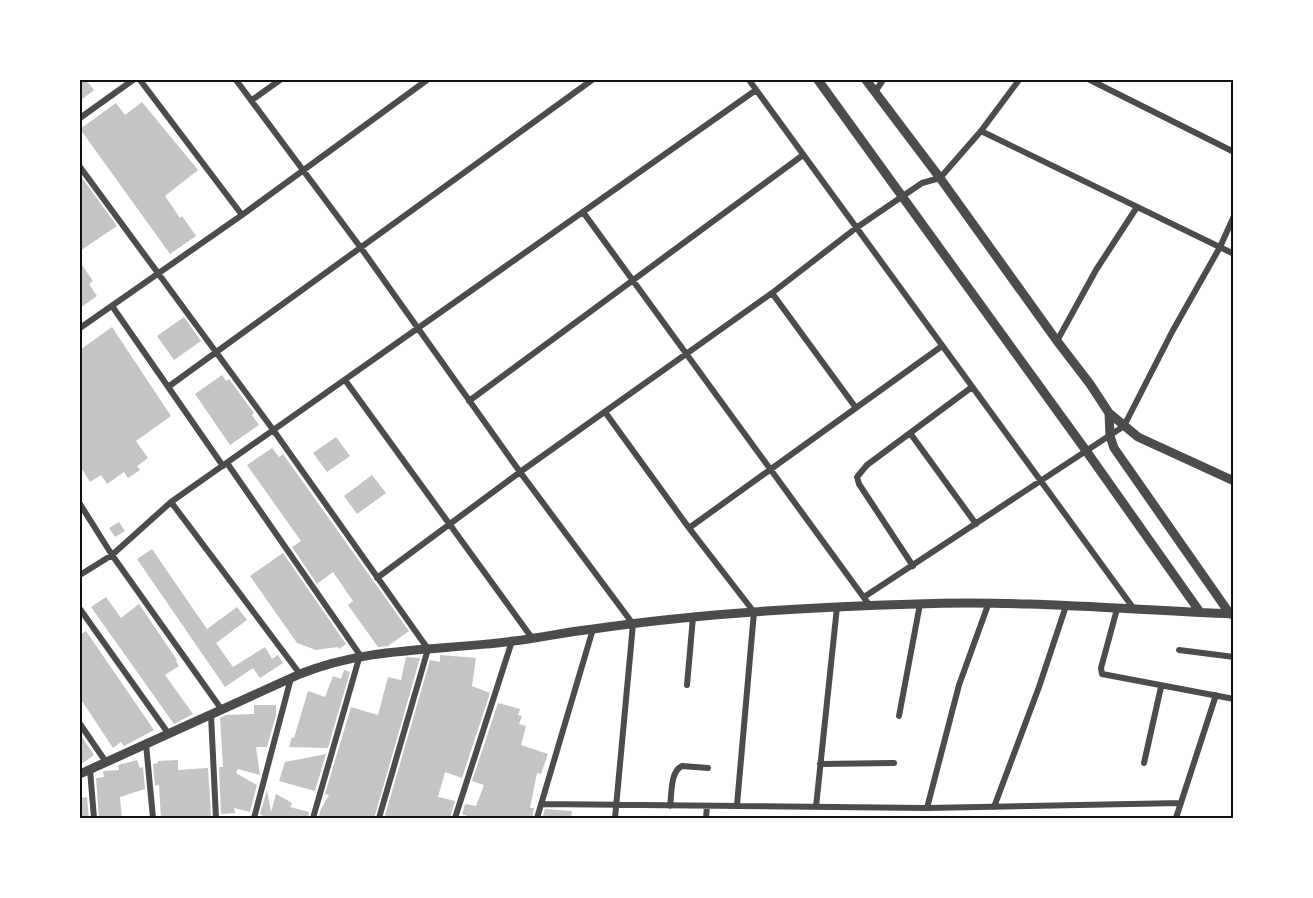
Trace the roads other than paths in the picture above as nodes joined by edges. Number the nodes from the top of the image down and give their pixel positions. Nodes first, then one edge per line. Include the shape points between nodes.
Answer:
1 (133, 80) edge
2 (140, 80) edge
3 (236, 80) edge
4 (280, 80) edge
5 (427, 80) edge
6 (592, 80) edge
7 (749, 80) edge
8 (818, 80) edge
9 (866, 80) edge
10 (883, 80) edge
11 (1019, 80) edge
12 (1090, 80) edge
13 (756, 90) junction
14 (875, 92) junction
15 (252, 100) junction
16 (80, 118) edge
17 (981, 131) junction
18 (1233, 152) edge
19 (803, 155) junction
20 (80, 167) edge
21 (302, 170) junction
22 (940, 178) junction
23 (902, 197) junction
24 (1137, 207) junction
25 (583, 212) junction
26 (242, 215) junction
27 (1233, 216) edge
28 (856, 228) junction
29 (1220, 247) junction
30 (361, 248) junction
31 (1233, 254) edge
32 (159, 273) junction
33 (633, 280) junction
34 (772, 293) junction
35 (112, 306) junction
36 (80, 328) edge
37 (417, 329) junction
38 (1057, 341) junction
39 (942, 346) junction
40 (217, 352) junction
41 (687, 354) junction
42 (345, 380) junction
43 (168, 387) junction
44 (972, 387) junction
45 (469, 401) junction
46 (856, 408) junction
47 (605, 412) junction
48 (1109, 413) junction
49 (1124, 426) junction
50 (274, 430) junction
51 (910, 433) junction
52 (1110, 436) junction
53 (1087, 452) junction
54 (225, 465) junction
55 (771, 469) junction
56 (520, 472) junction
57 (1233, 481) edge
58 (1040, 482) junction
59 (171, 502) junction
60 (80, 504) edge
61 (976, 524) junction
62 (450, 525) junction
63 (689, 528) junction
64 (112, 555) junction
65 (913, 566) junction
66 (80, 575) edge
67 (377, 578) junction
68 (864, 597) junction
69 (920, 604) junction
70 (988, 605) junction
71 (870, 606) junction
72 (1066, 606) junction
73 (837, 607) junction
74 (80, 609) edge
75 (1117, 609) junction
76 (1134, 609) junction
77 (754, 612) junction
78 (1200, 612) junction
79 (1232, 614) edge
80 (693, 617) junction
81 (633, 624) junction
82 (593, 628) junction
83 (532, 638) junction
84 (512, 642) junction
85 (428, 650) junction
86 (1179, 650) dead end
87 (360, 655) junction
88 (1233, 657) edge
89 (296, 676) junction
90 (687, 685) dead end
91 (1161, 687) junction
92 (1216, 695) junction
93 (1233, 699) edge
94 (222, 710) junction
95 (211, 715) junction
96 (899, 716) dead end
97 (80, 724) edge
98 (168, 733) junction
99 (146, 744) junction
100 (106, 762) junction
101 (894, 763) dead end
102 (1144, 763) dead end
103 (820, 764) junction
104 (708, 768) dead end
105 (90, 770) junction
106 (80, 774) edge
107 (1181, 803) junction
108 (542, 804) junction
109 (616, 805) junction
110 (737, 805) junction
111 (670, 806) junction
112 (707, 806) junction
113 (816, 807) junction
114 (994, 807) junction
115 (927, 808) junction
116 (94, 819) edge
117 (153, 819) edge
118 (216, 819) edge
119 (254, 819) edge
120 (313, 819) edge
121 (379, 819) edge
122 (455, 819) edge
123 (537, 819) edge
124 (615, 819) edge
125 (706, 819) edge
126 (1176, 819) edge

1 - 16 street
2 - 26 street
3 - 15 street
4 - 15 street
5 - 21 street
6 - 30 street
7 - 13 street
8 - 23 street
9 - 14 street
10 - 14 street
11 - 17 street
12 - 18 street
13 - 19 street
13 - 25 street
14 - 22 street
15 - 21 street
17 - 22 street
17 - 24 street
19 - 28 street
19 - 33 street
20 - 32 street
21 - 26 street
21 - 30 street
22 - 23 street via 922,183
22 - 38 street
23 - 28 street
23 - 53 street
24 - 29 street
24 - 38 street
25 - 33 street
25 - 37 street
26 - 32 street
27 - 29 street
28 - 34 street
28 - 39 street
29 - 31 street
29 - 49 street
30 - 37 street
30 - 40 street
32 - 35 street
32 - 40 street
33 - 41 street
33 - 45 street
34 - 41 street
34 - 46 street
35 - 36 street
35 - 43 street
37 - 42 street
37 - 45 street
38 - 48 street
39 - 44 street
39 - 46 street
40 - 43 street
40 - 50 street
41 - 47 street
41 - 55 street
42 - 50 street
42 - 62 street
43 - 54 street
44 - 51 street
44 - 58 street
45 - 56 street
46 - 55 street
47 - 56 street
47 - 63 street
48 - 49 street
48 - 52 street
49 - 52 street
49 - 57 street via 1159,448
50 - 54 street
50 - 67 street
51 - 61 street
51 - 65 street via 857,477
52 - 53 street
52 - 79 street via 1118,453
53 - 58 street
53 - 78 street
54 - 59 street
54 - 87 street
55 - 63 street
55 - 68 street
56 - 62 street
56 - 81 street
58 - 61 street
58 - 76 street
59 - 64 street
59 - 89 street
60 - 64 street
61 - 65 street
62 - 67 street
62 - 83 street
63 - 77 street
64 - 66 street
64 - 94 street
65 - 68 street
67 - 85 street
68 - 71 street
69 - 70 street
69 - 71 street
69 - 96 street
70 - 72 street
70 - 115 street via 958,685
71 - 73 street
72 - 75 street
72 - 114 street
73 - 77 street
73 - 103 street
74 - 98 street
75 - 76 street
75 - 91 street via 1102,674
76 - 78 street
77 - 80 street
77 - 110 street
78 - 79 street
80 - 81 street
80 - 90 street
81 - 82 street
81 - 109 street
82 - 83 street
82 - 108 street
83 - 84 street
84 - 85 street
84 - 122 street
85 - 87 street
85 - 121 street
86 - 88 street
87 - 89 street
87 - 120 street
89 - 94 street
89 - 119 street
91 - 92 street
91 - 102 street
92 - 93 street
92 - 107 street
94 - 95 street
95 - 98 street
95 - 118 street
97 - 100 street
98 - 99 street
99 - 100 street
99 - 117 street
100 - 105 street
101 - 103 street
103 - 113 street
104 - 111 street via 676,769
105 - 106 street
105 - 116 street
107 - 114 street
107 - 126 street
108 - 109 street
108 - 123 street
109 - 111 street
109 - 124 street
110 - 112 street
110 - 113 street
111 - 112 street
112 - 125 street
113 - 115 street
114 - 115 street

